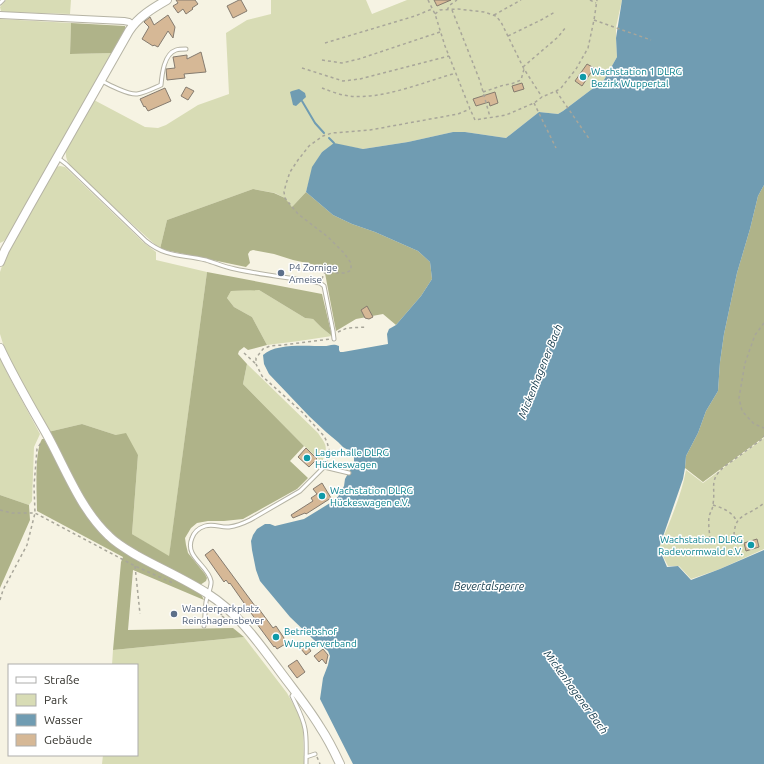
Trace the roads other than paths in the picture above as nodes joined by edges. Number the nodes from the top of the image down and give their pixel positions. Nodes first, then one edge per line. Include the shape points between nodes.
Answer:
1 (3, 0) edge
2 (163, 1) edge
3 (0, 3) edge
4 (0, 15) edge
5 (133, 25) junction
6 (186, 49) dead end
7 (102, 81) junction
8 (57, 157) junction
9 (0, 262) edge
10 (333, 337) road end
11 (0, 348) edge
12 (348, 473) dead end
13 (208, 594) junction
14 (204, 626) dead end
15 (295, 692) junction
16 (315, 754) dead end
17 (306, 757) junction
18 (306, 764) edge
19 (340, 764) edge

1 - 3 lane
2 - 5 street
4 - 5 street via 124,20
5 - 7 street
6 - 7 lane via 175,50 164,65 161,85 131,94
7 - 8 street
8 - 9 street
8 - 10 lane via 146,241 160,251 236,269 320,283 324,286
11 - 13 street via 82,502 100,528 122,547
12 - 13 lane via 324,467 300,491 250,520 230,527 212,524 197,531 191,539 191,549 195,559 211,579
13 - 14 lane
13 - 15 street via 245,625
15 - 17 lane via 292,696 305,730
15 - 19 street via 320,727
16 - 17 lane
17 - 18 lane

